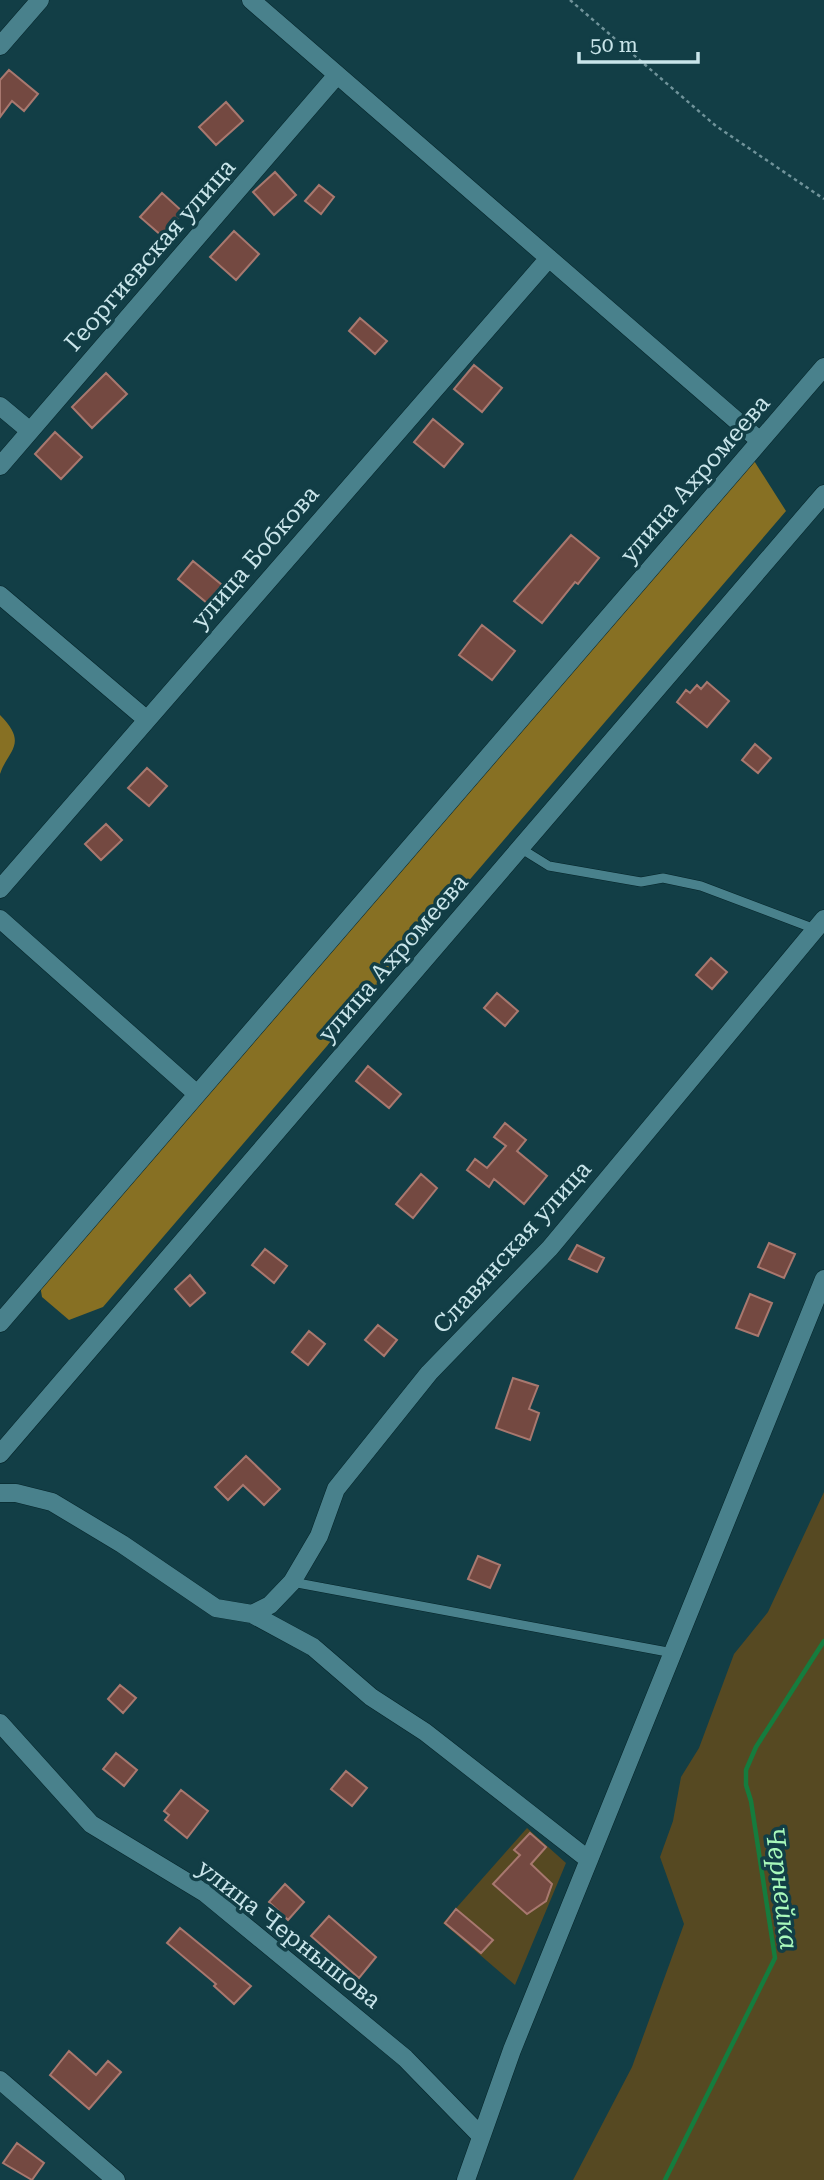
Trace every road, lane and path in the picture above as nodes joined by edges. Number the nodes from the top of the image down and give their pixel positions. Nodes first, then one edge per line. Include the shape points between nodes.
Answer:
1 (40, 0) edge
2 (251, 0) edge
3 (570, 0) edge
4 (0, 46) edge
5 (337, 75) junction
6 (824, 199) edge
7 (549, 258) junction
8 (824, 367) edge
9 (0, 406) edge
10 (30, 431) junction
11 (760, 442) junction
12 (0, 466) edge
13 (823, 495) edge
14 (0, 595) edge
15 (146, 719) junction
16 (520, 848) junction
17 (0, 889) edge
18 (0, 919) edge
19 (819, 924) edge
20 (197, 1094) junction
21 (824, 1279) edge
22 (0, 1323) edge
23 (0, 1454) edge
24 (0, 1493) edge
25 (292, 1582) junction
26 (252, 1614) junction
27 (673, 1653) junction
28 (0, 1723) edge
29 (589, 1860) junction
30 (0, 2080) edge
31 (481, 2136) junction
32 (116, 2180) edge
33 (466, 2180) edge

1 - 4 street
2 - 5 street
3 - 6 path via 716,126
5 - 7 street
5 - 10 street, Георгиевская улица
7 - 11 street
7 - 15 street, улица Бобкова
8 - 11 street, улица Ахромеева
9 - 10 street
10 - 12 street, Георгиевская улица
11 - 20 street, улица Ахромеева
13 - 16 street, улица Ахромеева
14 - 15 street
15 - 17 street, улица Бобкова
16 - 19 lane via 549,866 641,882 663,878 701,886
16 - 23 street, улица Ахромеева
18 - 20 street
19 - 25 street, Славянская улица via 550,1248 403,1404 336,1489 319,1536
20 - 22 street, улица Ахромеева
21 - 27 street
24 - 26 street via 52,1502 216,1608
25 - 26 street, Славянская улица via 270,1605
25 - 27 lane
26 - 29 street via 313,1647 371,1697 425,1732
27 - 29 street
28 - 31 street, улица Чернышова via 91,1824 205,1893 405,2058
29 - 31 street
30 - 32 street
31 - 33 street

